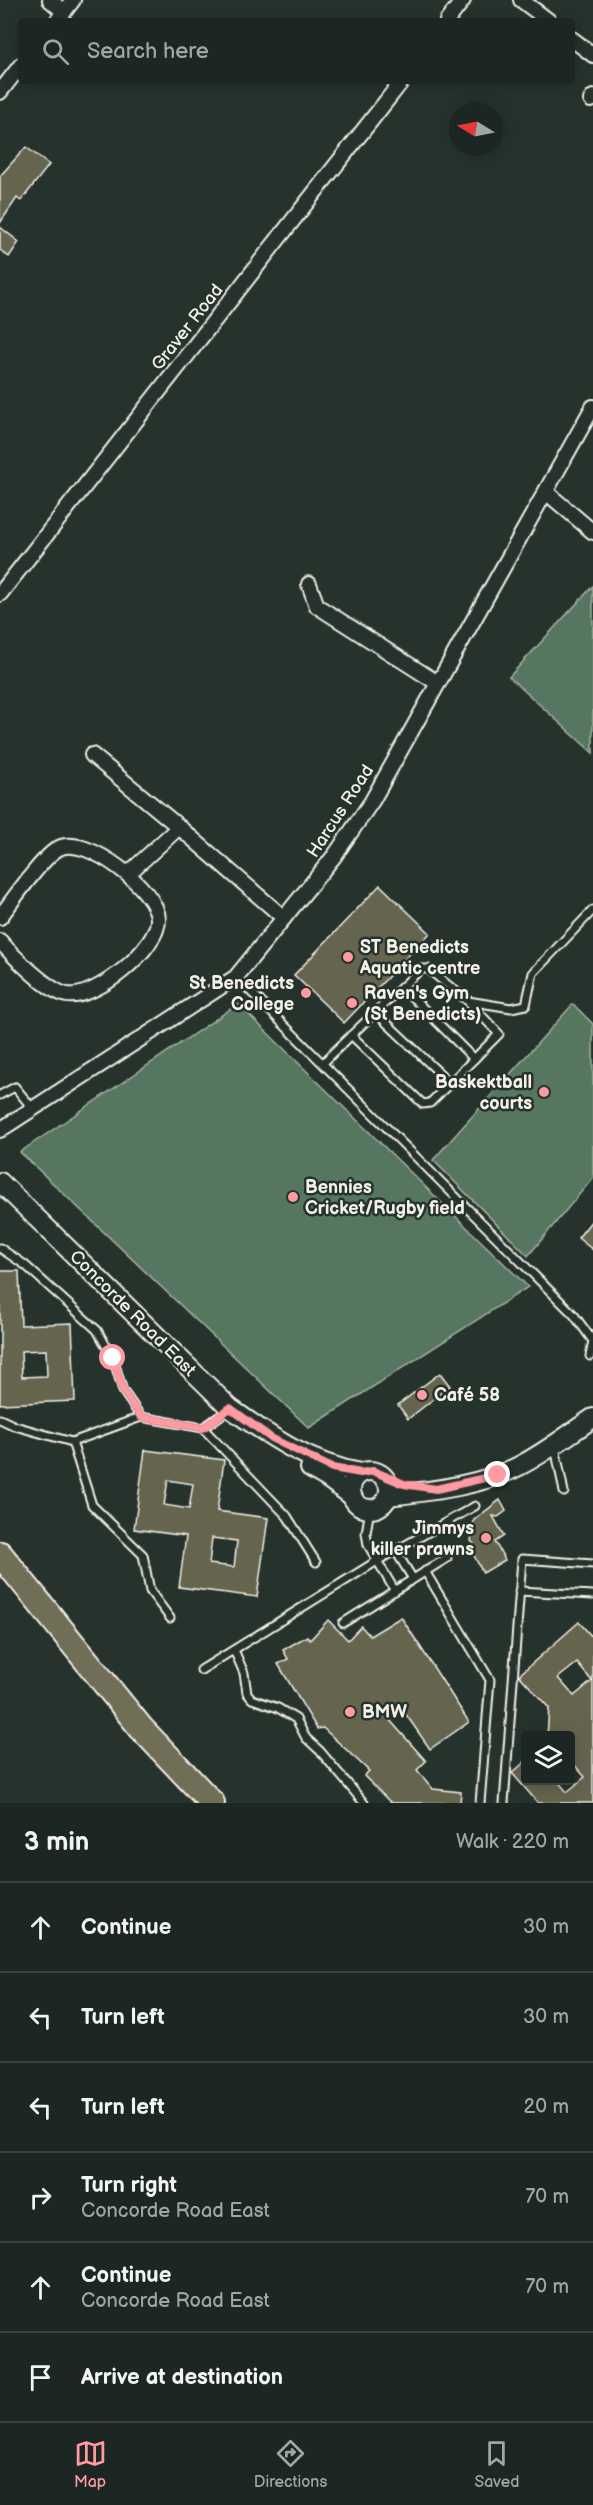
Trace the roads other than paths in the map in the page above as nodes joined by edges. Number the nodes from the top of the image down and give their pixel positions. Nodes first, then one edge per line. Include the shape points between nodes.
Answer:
1 (50, 0) edge
2 (73, 0) edge
3 (463, 0) edge
4 (521, 0) edge
5 (60, 16) edge
6 (449, 18) edge
7 (545, 18) edge
8 (575, 41) edge
9 (593, 55) edge
10 (18, 69) edge
11 (400, 84) edge
12 (0, 92) edge
13 (593, 407) edge
14 (546, 492) junction
15 (593, 532) edge
16 (309, 584) dead end
17 (0, 594) edge
18 (436, 682) junction
19 (92, 755) dead end
20 (179, 827) junction
21 (129, 873) junction
22 (593, 910) edge
23 (0, 916) edge
24 (284, 918) junction
25 (0, 941) edge
26 (236, 977) junction
27 (402, 987) junction
28 (468, 1001) junction
29 (375, 1012) junction
30 (351, 1035) junction
31 (474, 1059) junction
32 (323, 1063) junction
33 (450, 1083) junction
34 (0, 1095) edge
35 (33, 1109) junction
36 (0, 1130) edge
37 (0, 1182) edge
38 (0, 1248) edge
39 (593, 1341) edge
40 (590, 1356) dead end
41 (230, 1408) junction
42 (141, 1417) junction
43 (593, 1418) edge
44 (0, 1419) edge
45 (203, 1428) junction
46 (271, 1438) junction
47 (72, 1442) junction
48 (554, 1444) junction
49 (361, 1473) junction
50 (383, 1476) junction
51 (436, 1489) junction
52 (564, 1492) dead end
53 (352, 1496) junction
54 (388, 1496) junction
55 (475, 1506) dead end
56 (370, 1509) junction
57 (395, 1550) junction
58 (0, 1554) edge
59 (447, 1558) dead end
60 (377, 1561) junction
61 (316, 1562) dead end
62 (593, 1564) edge
63 (425, 1571) junction
64 (413, 1579) junction
65 (394, 1591) junction
66 (519, 1591) junction
67 (593, 1595) edge
68 (170, 1618) dead end
69 (344, 1623) dead end
70 (234, 1650) junction
71 (201, 1670) dead end
72 (212, 1803) edge
73 (364, 1803) edge
74 (480, 1803) edge
75 (504, 1803) edge

1 - 5 street
2 - 5 street
3 - 6 street
4 - 7 street
8 - 9 street
10 - 12 street
11 - 17 street, Graver Road
13 - 14 street, Harcus Road
14 - 15 street
14 - 18 street, Harcus Road
16 - 18 street via 317,606
18 - 24 street, Harcus Road via 372,801
19 - 20 street
20 - 21 street
20 - 24 street
21 - 23 street via 84,847 61,846
21 - 25 street via 156,908 159,916 155,935 129,965 87,992 68,996 54,990
22 - 28 lane via 533,973 526,1005 511,1008
24 - 26 street, Harcus Road
26 - 32 lane
26 - 35 street, Harcus Road
27 - 28 lane via 426,968
27 - 29 lane
27 - 31 lane
28 - 31 lane via 498,1034
29 - 30 lane
29 - 33 lane
30 - 32 lane
30 - 33 lane via 423,1104 430,1103
31 - 33 lane
32 - 39 lane via 534,1273
34 - 35 lane via 15,1087
35 - 36 street, Harcus Road
37 - 41 main road, Concorde Road East
38 - 42 lane via 25,1265 97,1330 113,1358 123,1391
39 - 40 lane
41 - 45 lane
41 - 46 main road, Concorde Road East
42 - 45 lane
42 - 47 lane
43 - 48 main road
44 - 47 lane
45 - 61 lane via 287,1516
46 - 49 main road, Concorde Road East via 332,1468
46 - 53 main road, Concorde Road East via 289,1456
47 - 68 lane via 92,1505 142,1555 150,1591
48 - 51 main road via 498,1475
48 - 52 lane
49 - 50 main road via 373,1471
49 - 53 main road via 351,1485
50 - 51 main road
50 - 54 main road
51 - 54 main road
53 - 56 main road via 359,1506
54 - 56 main road
55 - 57 lane
56 - 60 lane via 366,1533
57 - 60 lane
57 - 64 lane
58 - 72 highway via 141,1728
59 - 63 lane
60 - 65 lane
60 - 70 lane
62 - 66 lane via 522,1559
63 - 64 lane
63 - 74 lane via 490,1680
64 - 65 lane
65 - 69 lane
66 - 67 lane
66 - 75 lane
70 - 71 lane
70 - 73 lane via 252,1699 296,1719 306,1738

